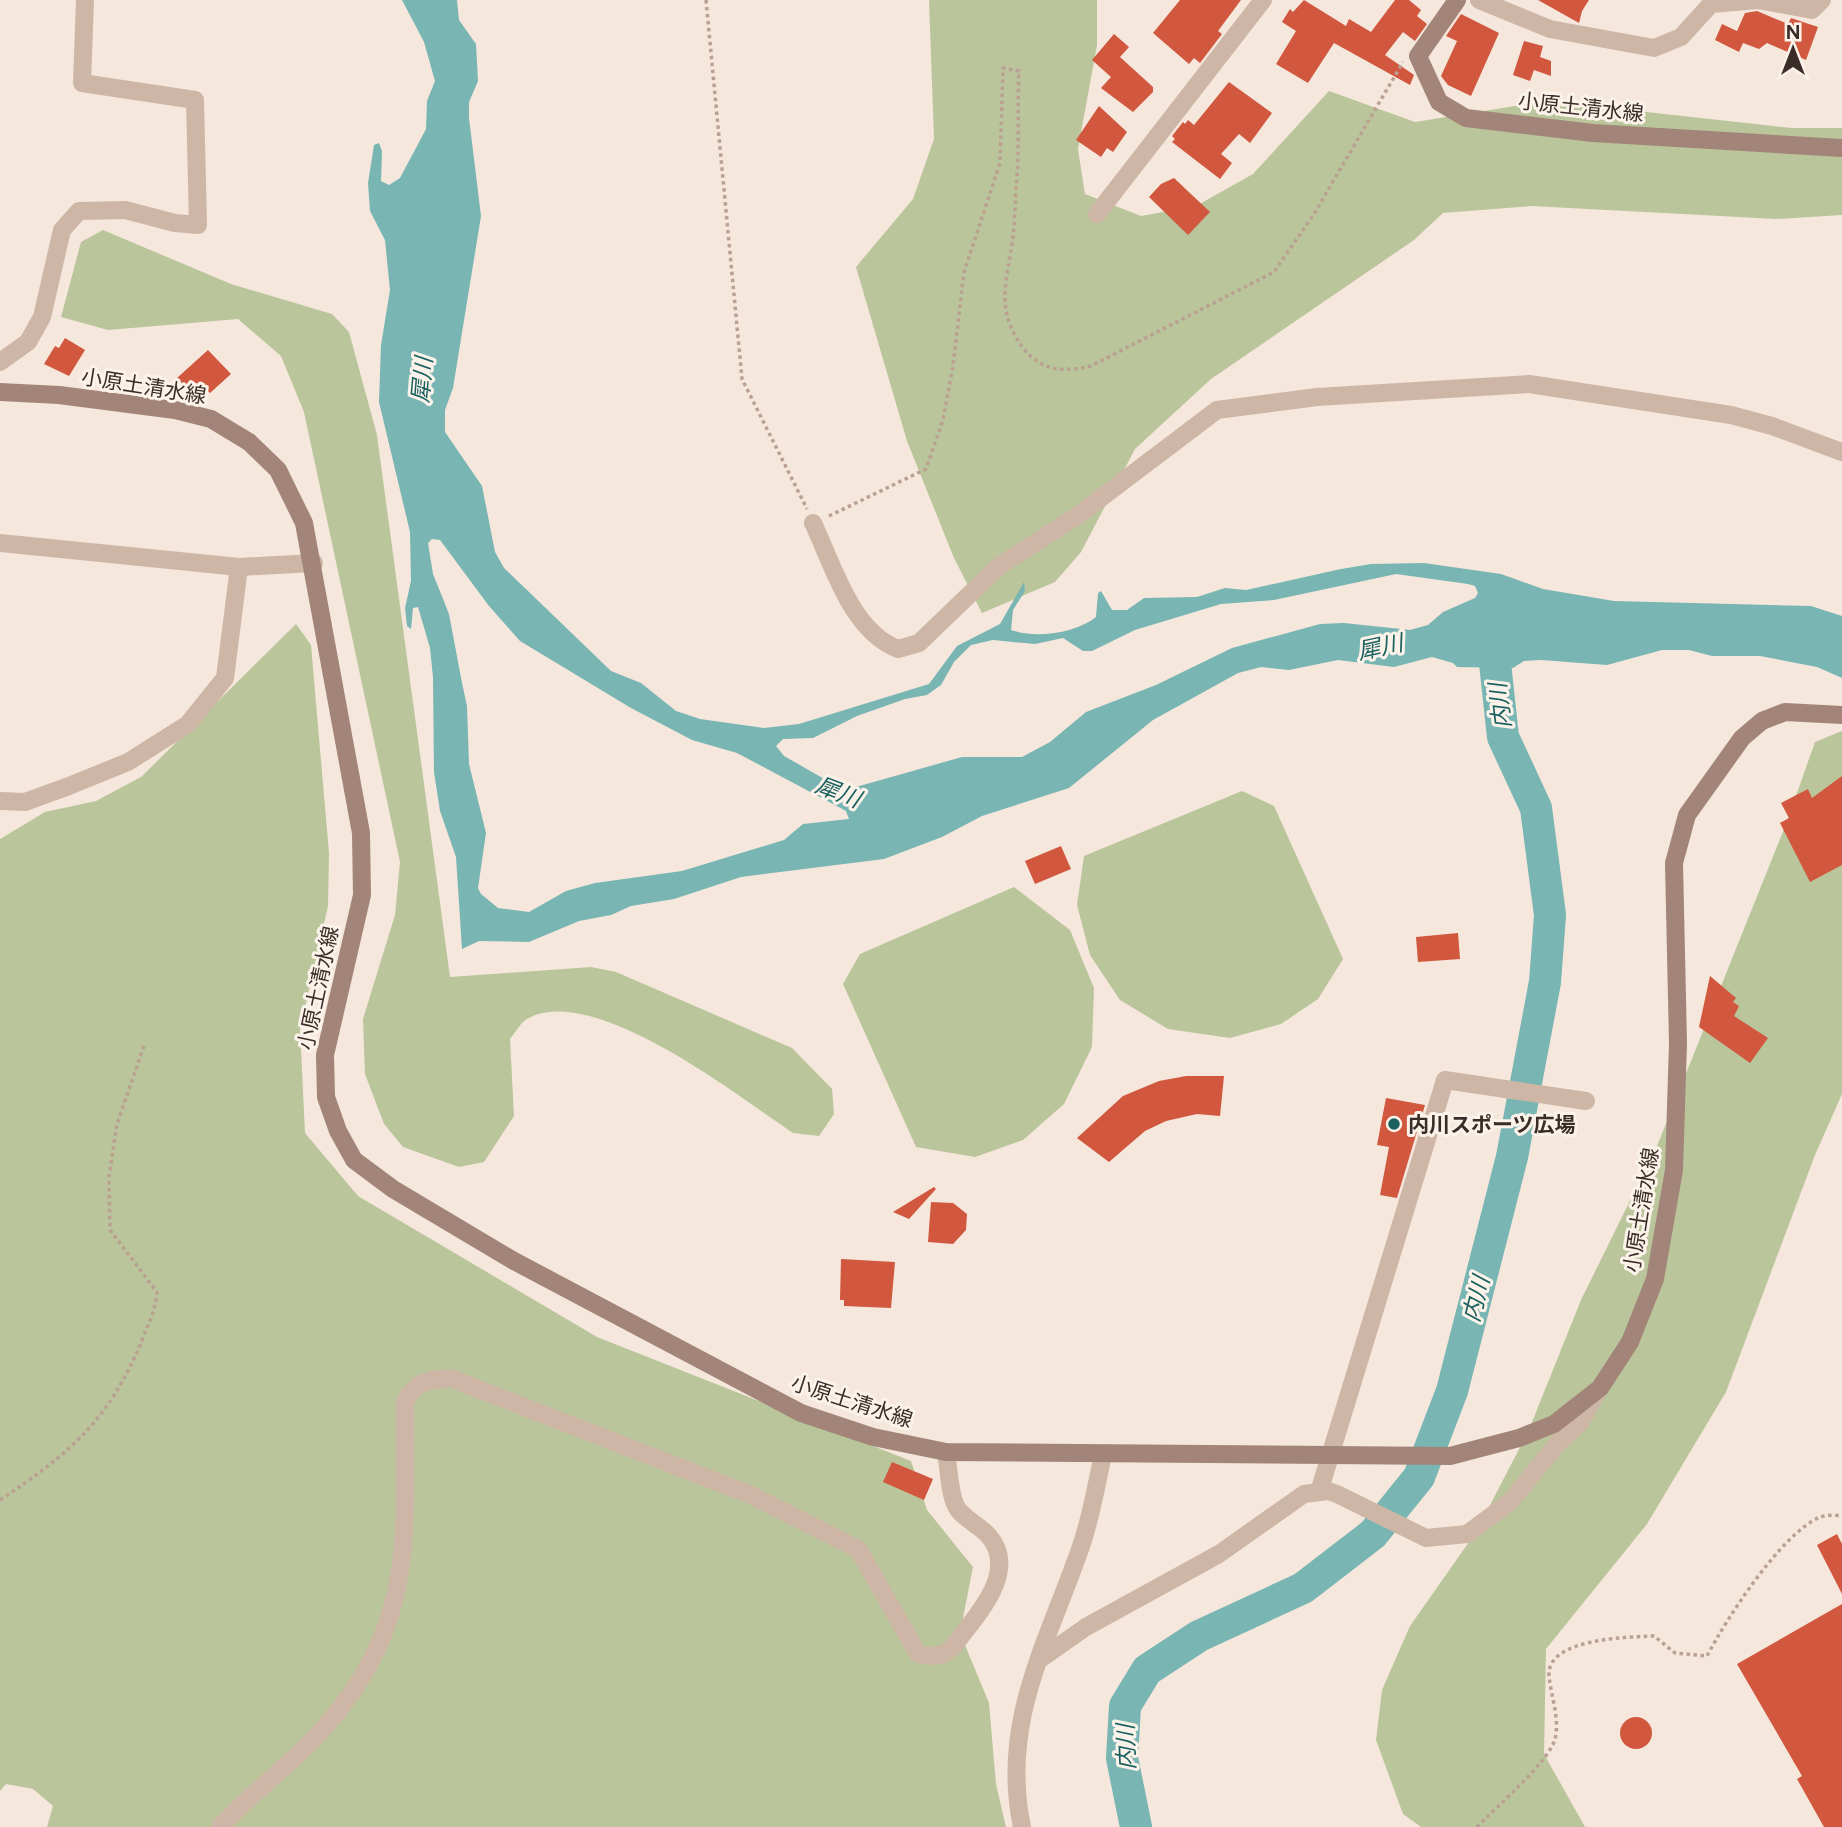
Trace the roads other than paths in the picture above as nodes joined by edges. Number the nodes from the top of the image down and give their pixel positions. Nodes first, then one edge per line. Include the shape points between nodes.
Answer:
1 (86, 0) edge
2 (1263, 0) edge
3 (1457, 0) edge
4 (1479, 0) edge
5 (1822, 0) edge
6 (1842, 148) edge
7 (1097, 214) dead end
8 (0, 362) edge
9 (0, 392) edge
10 (1842, 452) edge
11 (813, 523) road end
12 (0, 543) edge
13 (314, 563) junction
14 (239, 567) junction
15 (1842, 715) edge
16 (0, 801) edge
17 (1586, 1101) dead end
18 (1600, 1388) junction
19 (946, 1452) junction
20 (1103, 1455) junction
21 (1328, 1493) junction
22 (1039, 1660) junction
23 (220, 1827) edge
24 (1022, 1827) edge

1 - 8 street via 82,83 195,100 198,225 125,209 79,211 62,230 42,317 28,342
2 - 7 street
3 - 6 main road, 小原土清水線 via 1419,56 1439,102 1466,118 1593,134
4 - 5 street via 1550,29 1654,48 1681,37 1711,4 1758,0 1812,10
9 - 13 main road, 小原土清水線 via 175,410 211,419 249,442 278,470 304,523
10 - 11 street via 1731,415 1528,384 1317,397 1217,410 1077,516 999,566 919,643 898,649 873,635 852,606
12 - 14 street
13 - 14 street
13 - 19 main road, 小原土清水線 via 361,833 362,895 325,1055 326,1097 354,1160 393,1189 514,1261 800,1413 873,1437
14 - 16 street via 225,678 188,724 128,762 25,802
15 - 18 main road, 小原土清水線 via 1785,712 1762,721 1742,738 1687,815 1674,863 1678,1043 1674,1170 1655,1279 1630,1342
17 - 21 street via 1445,1080
18 - 20 main road, 小原土清水線 via 1554,1424 1450,1456
18 - 21 street via 1580,1423 1556,1444 1510,1502 1467,1534 1426,1538
19 - 20 main road, 小原土清水線
19 - 23 street via 956,1507 989,1536 997,1551 999,1578 981,1611 942,1657 934,1658 918,1654 858,1549 751,1495 654,1457 450,1378 424,1380 405,1402 403,1563 393,1611 373,1660 326,1727
20 - 22 street via 1082,1546
21 - 22 street via 1304,1494 1219,1554 1087,1627
22 - 24 street via 1016,1743 1016,1798

